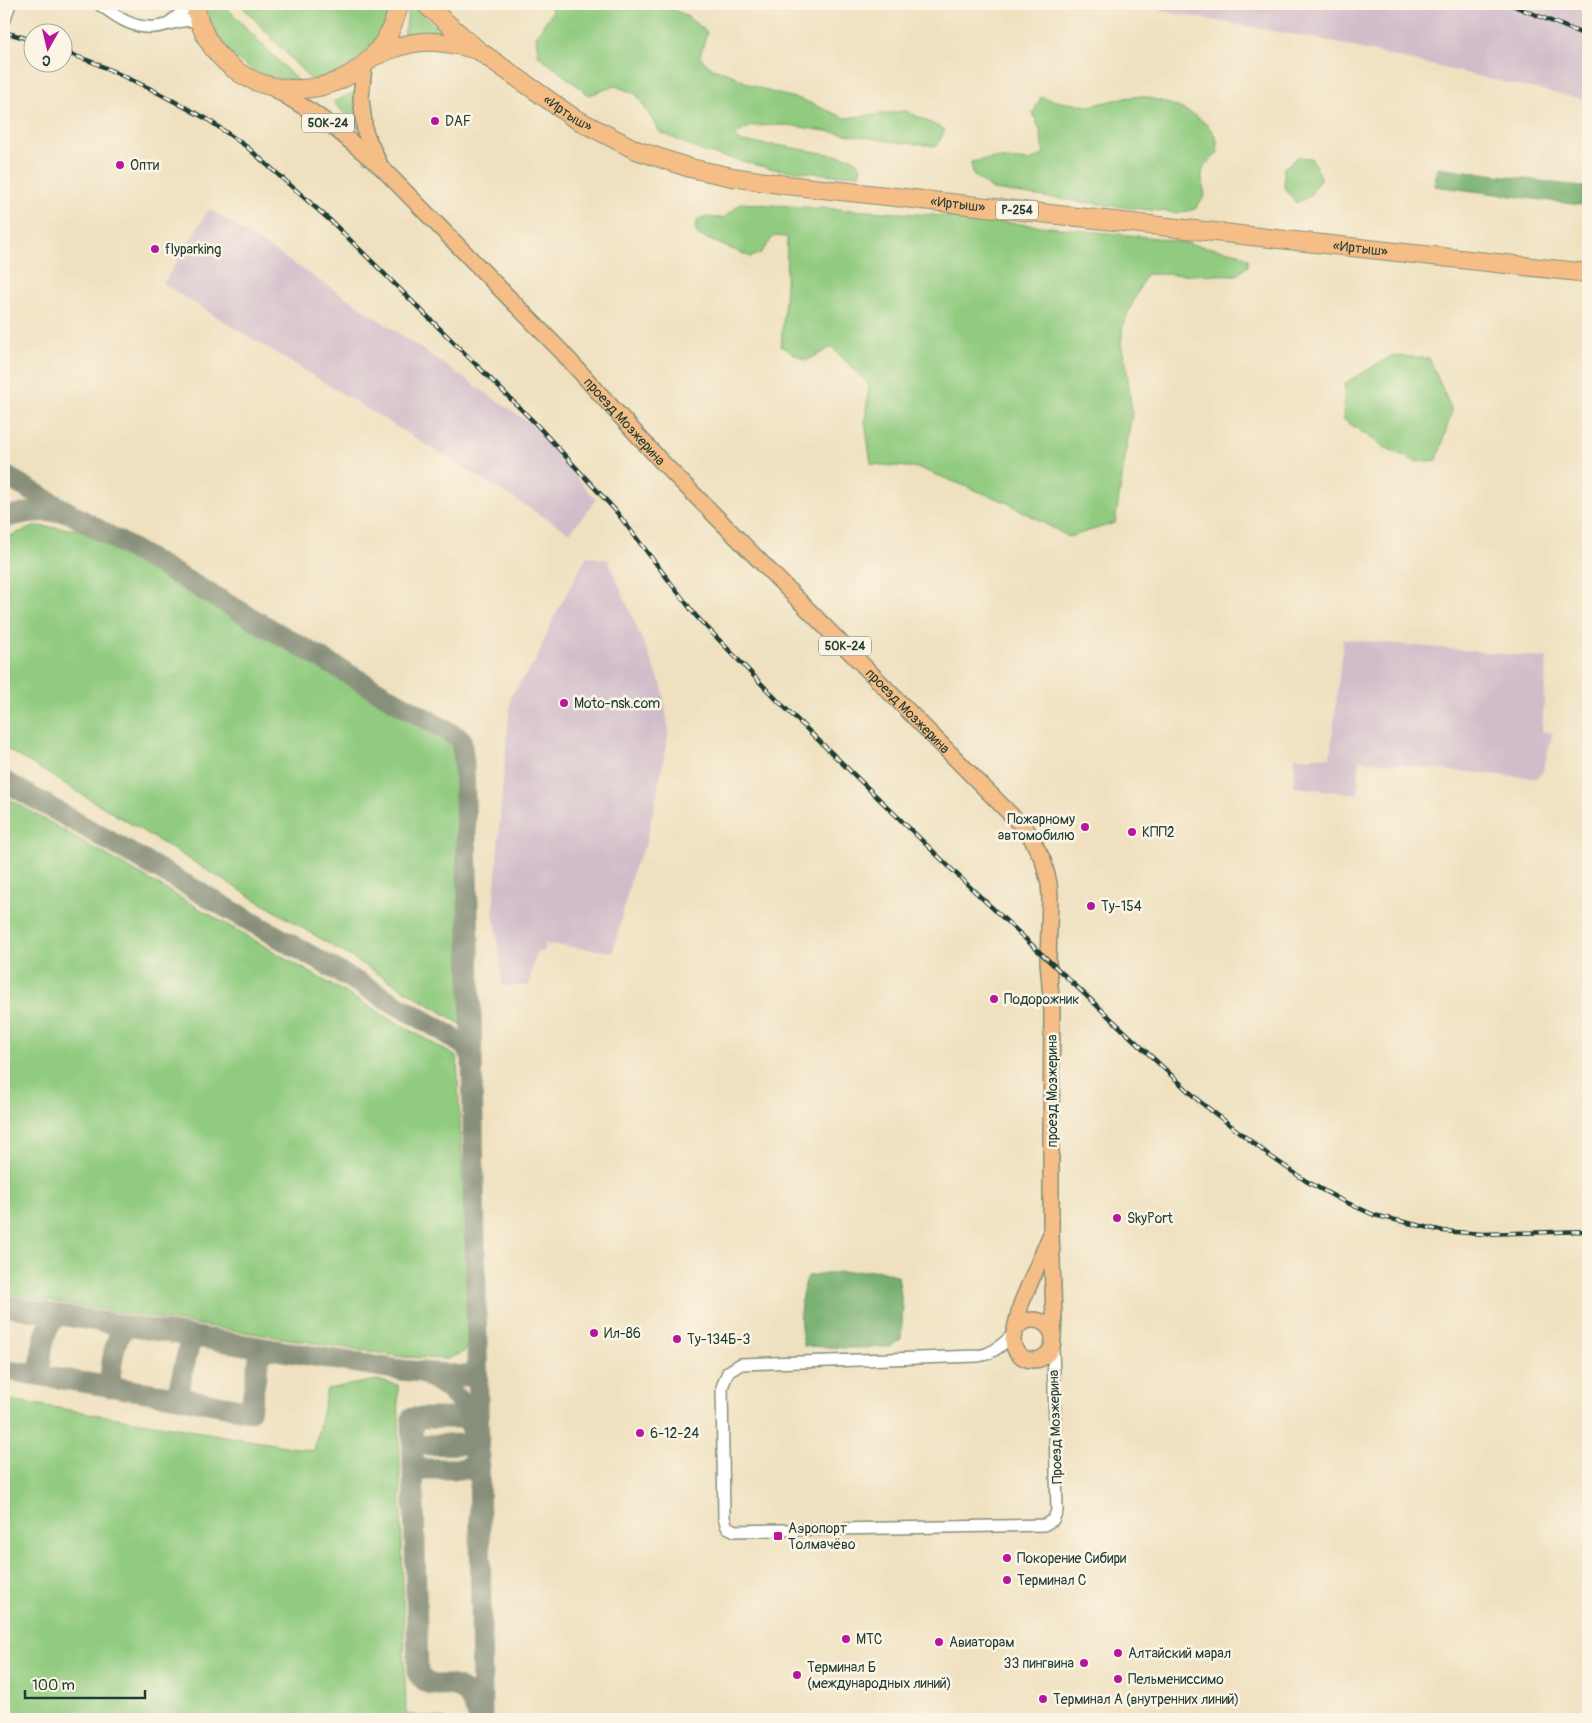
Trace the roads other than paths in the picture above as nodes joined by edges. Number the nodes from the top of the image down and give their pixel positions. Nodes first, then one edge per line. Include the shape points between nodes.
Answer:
1 (10, 4) edge
2 (99, 4) edge
3 (188, 4) edge
4 (195, 4) edge
5 (399, 4) edge
6 (425, 4) edge
7 (4, 18) edge
8 (169, 23) junction
9 (200, 23) junction
10 (478, 50) junction
11 (369, 60) junction
12 (268, 86) junction
13 (382, 168) junction
14 (1588, 273) edge
15 (1051, 1232) junction
16 (1014, 1334) junction
17 (1053, 1340) junction

1 - 7 street
2 - 8 street via 124,22 156,27
3 - 8 street
4 - 9 highway, 50К-24
5 - 11 highway via 387,38
6 - 10 highway
8 - 9 street via 184,20
9 - 12 highway, 50К-24 via 211,44 227,62
10 - 11 highway via 434,40 389,49
10 - 14 highway, «Иртыш» / Р-254 via 574,118 636,150 690,168 732,177
11 - 12 highway via 343,79 319,87 294,90
11 - 13 main road, проезд Мозжерина / 50К-24 via 361,98 366,132
12 - 13 main road, проезд Мозжерина / 50К-24 via 331,125
13 - 15 main road, проезд Мозжерина / 50К-24 via 560,350 661,461 1028,832 1043,860 1050,897
15 - 16 main road, проезд Мозжерина via 1021,1304
15 - 17 main road, проезд Мозжерина
16 - 17 main road via 1022,1323 1035,1320 1047,1325
16 - 17 main road, Проезд Мозжерина via 1014,1347 1028,1360 1047,1356
16 - 17 street, Проезд Мозжерина via 987,1355 741,1364 728,1372 722,1387 724,1518 727,1527 735,1530 1044,1525 1058,1511

